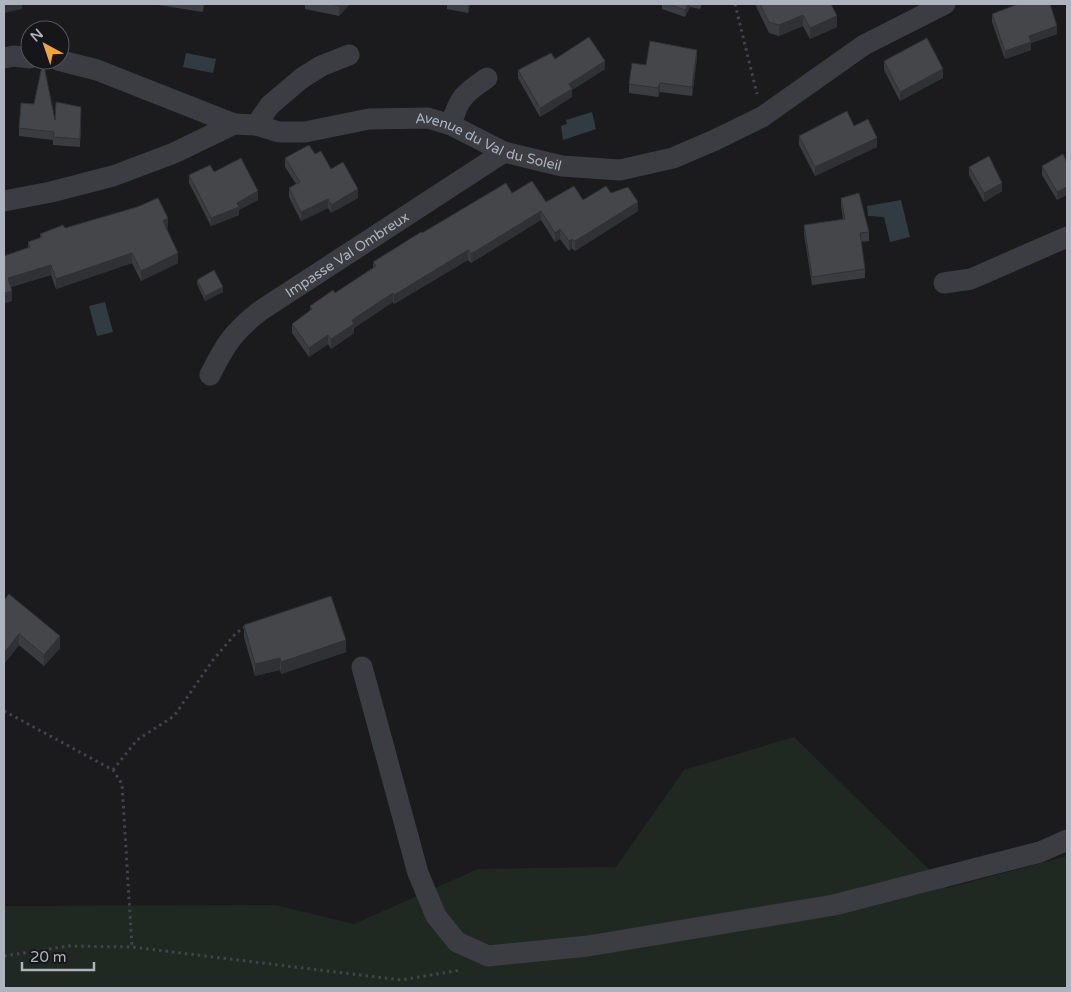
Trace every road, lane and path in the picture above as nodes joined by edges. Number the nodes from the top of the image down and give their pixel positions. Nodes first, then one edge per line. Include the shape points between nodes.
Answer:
1 (735, 4) edge
2 (945, 4) edge
3 (349, 55) dead end
4 (20, 57) edge
5 (4, 58) edge
6 (70, 63) edge
7 (487, 78) dead end
8 (762, 117) junction
9 (234, 124) junction
10 (256, 125) junction
11 (451, 125) junction
12 (504, 152) junction
13 (4, 201) edge
14 (1067, 237) edge
15 (944, 283) dead end
16 (210, 375) dead end
17 (250, 625) edge
18 (362, 667) dead end
19 (4, 711) edge
20 (113, 770) junction
21 (1067, 840) edge
22 (132, 947) junction
23 (4, 956) edge
24 (488, 956) junction

1 - 8 path
2 - 8 street, Avenue du Val du Soleil via 864,45
3 - 10 street via 302,78 270,105
4 - 5 street
6 - 9 street via 97,70
7 - 11 street via 456,106
8 - 12 street, Avenue du Val du Soleil via 673,158 620,170 562,166
9 - 10 street, Avenue du Val du Soleil
9 - 13 street, Avenue du Val du Soleil via 174,154 113,176
10 - 11 street, Avenue du Val du Soleil via 279,132 306,132 369,119 428,118
11 - 12 street, Avenue du Val du Soleil
12 - 16 street, Impasse Val Ombreux via 254,315 225,345
14 - 15 street via 971,279
17 - 20 path via 236,633 213,660 174,716 137,740
18 - 24 street via 427,897 436,916 458,942
19 - 20 path
20 - 22 path via 122,784
21 - 24 street via 1040,852 834,905 588,946
22 - 23 path via 69,946
22 - 24 path via 401,980 462,969

